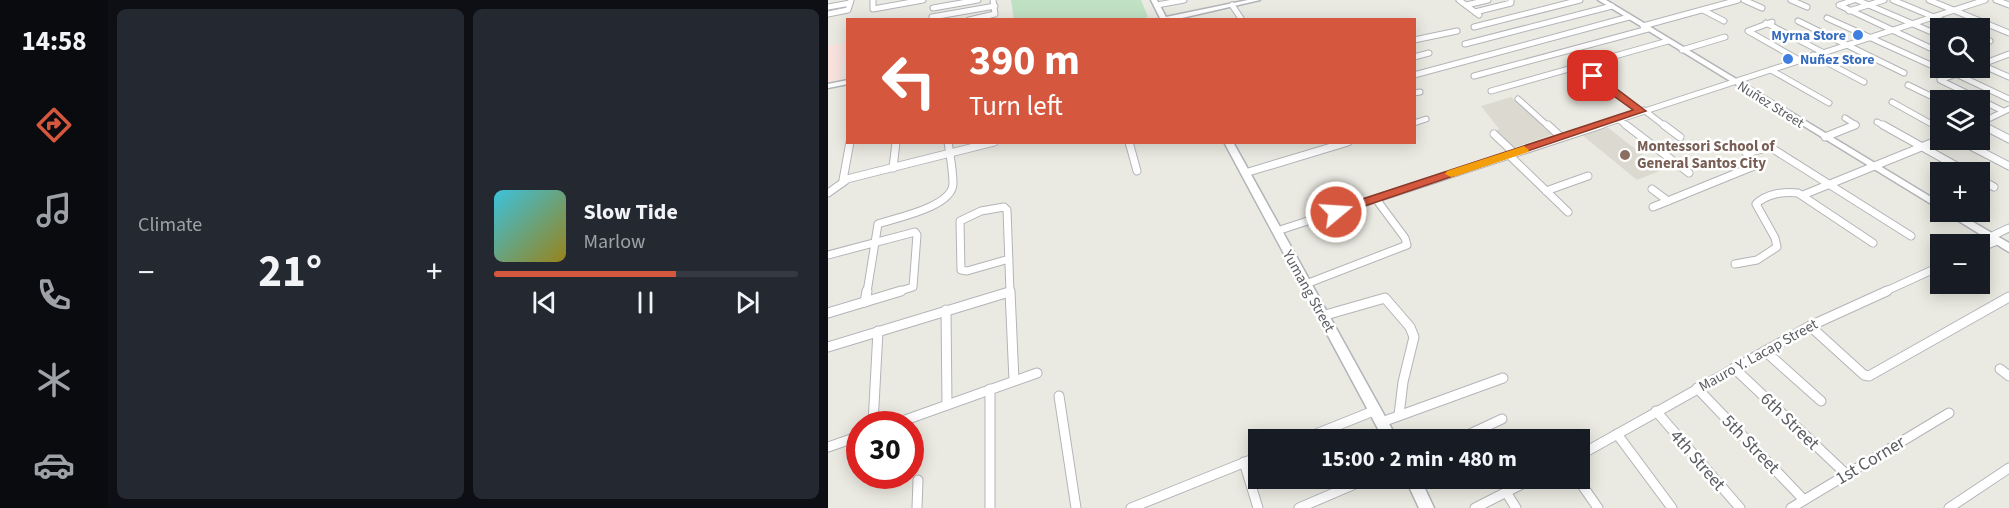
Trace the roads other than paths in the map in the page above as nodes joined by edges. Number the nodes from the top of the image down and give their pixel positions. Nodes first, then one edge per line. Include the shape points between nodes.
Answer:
1 (874, 0) edge
2 (923, 0) edge
3 (933, 0) edge
4 (978, 0) edge
5 (1184, 0) edge
6 (1257, 0) edge
7 (1459, 0) edge
8 (1488, 0) edge
9 (1511, 0) edge
10 (1580, 0) edge
11 (1601, 0) edge
12 (1738, 0) edge
13 (1744, 0) edge
14 (1791, 0) edge
15 (1856, 0) edge
16 (1884, 0) edge
17 (1893, 0) edge
18 (1929, 0) edge
19 (1962, 0) edge
20 (1985, 0) edge
21 (1996, 0) edge
22 (851, 1) edge
23 (994, 3) edge
24 (1155, 3) edge
25 (1972, 4) junction
26 (1232, 5) junction
27 (1466, 5) junction
28 (1868, 5) junction
29 (2009, 5) edge
30 (1612, 6) junction
31 (828, 7) edge
32 (1807, 7) dead end
33 (933, 8) junction
34 (1762, 8) dead end
35 (1703, 10) junction
36 (1953, 10) junction
37 (1849, 11) junction
38 (1474, 12) junction
39 (828, 14) edge
40 (1480, 16) dead end
41 (1932, 16) junction
42 (1629, 17) junction
43 (932, 18) edge
44 (979, 18) edge
45 (1162, 18) edge
46 (1168, 18) edge
47 (1241, 18) edge
48 (1827, 18) dead end
49 (1937, 18) edge
50 (1724, 21) dead end
51 (1798, 21) dead end
52 (1911, 23) junction
53 (1474, 27) dead end
54 (1645, 27) junction
55 (1891, 30) junction
56 (1457, 31) dead end
57 (1930, 31) edge
58 (2009, 33) edge
59 (1725, 37) dead end
60 (1869, 37) junction
61 (1416, 40) edge
62 (1668, 41) junction
63 (1464, 44) dead end
64 (1847, 44) junction
65 (1930, 47) edge
66 (1682, 50) junction
67 (1822, 52) junction
68 (1429, 53) dead end
69 (2009, 54) edge
70 (1813, 55) junction
71 (1416, 56) edge
72 (1997, 59) junction
73 (1799, 60) junction
74 (1990, 62) edge
75 (1930, 64) edge
76 (2009, 64) edge
77 (1990, 69) edge
78 (1771, 70) junction
79 (1904, 73) dead end
80 (1416, 74) edge
81 (1474, 76) dead end
82 (1593, 76) dead end
83 (2009, 77) edge
84 (1945, 78) edge
85 (1964, 78) edge
86 (846, 82) edge
87 (1736, 82) junction
88 (1864, 82) dead end
89 (1908, 85) dead end
90 (828, 86) edge
91 (1491, 91) dead end
92 (1930, 96) edge
93 (1518, 99) dead end
94 (2009, 99) edge
95 (1892, 102) dead end
96 (1829, 103) dead end
97 (1643, 111) junction
98 (2004, 111) edge
99 (1618, 118) junction
100 (1845, 118) dead end
101 (1990, 118) edge
102 (2009, 118) edge
103 (1426, 119) dead end
104 (1416, 122) edge
105 (1877, 122) dead end
106 (1930, 123) edge
107 (1990, 129) edge
108 (1494, 134) dead end
109 (1561, 137) junction
110 (1680, 137) dead end
111 (1825, 137) junction
112 (2009, 139) edge
113 (850, 144) edge
114 (896, 144) edge
115 (948, 144) edge
116 (986, 144) edge
117 (1130, 144) edge
118 (1232, 144) edge
119 (1341, 144) edge
120 (1930, 145) edge
121 (1922, 148) junction
122 (1978, 150) edge
123 (949, 154) junction
124 (1512, 154) junction
125 (1948, 162) edge
126 (1875, 166) junction
127 (2009, 166) edge
128 (893, 168) junction
129 (1137, 171) dead end
130 (1245, 173) junction
131 (1689, 173) dead end
132 (1588, 176) dead end
133 (845, 180) junction
134 (1828, 184) junction
135 (1990, 185) edge
136 (1994, 187) dead end
137 (1652, 189) dead end
138 (1546, 191) junction
139 (828, 193) edge
140 (1803, 195) junction
141 (1377, 198) junction
142 (1930, 200) edge
143 (1668, 201) junction
144 (1653, 207) dead end
145 (1568, 212) dead end
146 (1965, 222) edge
147 (2009, 228) edge
148 (1277, 231) junction
149 (1911, 236) dead end
150 (1993, 239) junction
151 (875, 241) junction
152 (1990, 241) edge
153 (1873, 243) dead end
154 (2009, 248) edge
155 (828, 255) edge
156 (1009, 259) junction
157 (1735, 264) dead end
158 (1930, 271) edge
159 (1306, 284) junction
160 (1009, 292) junction
161 (2009, 297) edge
162 (865, 302) junction
163 (946, 310) junction
164 (828, 313) edge
165 (1322, 316) junction
166 (1810, 326) junction
167 (878, 331) junction
168 (828, 347) edge
169 (1765, 351) junction
170 (1734, 368) junction
171 (2000, 369) dead end
172 (1037, 373) dead end
173 (2009, 376) edge
174 (1503, 378) dead end
175 (1014, 381) junction
176 (1697, 388) junction
177 (990, 389) junction
178 (1059, 396) dead end
179 (1821, 401) dead end
180 (947, 405) junction
181 (1376, 410) junction
182 (874, 411) edge
183 (1656, 411) junction
184 (924, 413) edge
185 (1949, 413) dead end
186 (1399, 415) junction
187 (1502, 419) dead end
188 (1382, 422) junction
189 (1328, 429) edge
190 (1386, 429) edge
191 (1481, 429) edge
192 (1617, 434) junction
193 (846, 441) edge
194 (828, 447) edge
195 (1590, 449) edge
196 (1248, 461) edge
197 (1245, 462) junction
198 (2009, 468) edge
199 (1846, 474) junction
200 (917, 489) edge
201 (1343, 489) edge
202 (1418, 489) edge
203 (1512, 489) edge
204 (1585, 489) edge
205 (1506, 492) junction
206 (1804, 500) junction
207 (916, 508) edge
208 (990, 508) edge
209 (1076, 508) edge
210 (1131, 508) edge
211 (1258, 508) edge
212 (1299, 508) edge
213 (1427, 508) edge
214 (1475, 508) edge
215 (1516, 508) edge
216 (1598, 508) edge
217 (1672, 508) edge
218 (1740, 508) edge
219 (1791, 508) edge
220 (1949, 508) edge

1 - 2 street via 873,9
3 - 33 street
4 - 33 street
5 - 24 street
6 - 26 main road
7 - 27 street
8 - 27 street
9 - 38 street
10 - 53 street
11 - 30 main road, Nuñez Street
12 - 35 street
13 - 34 street
14 - 32 street
15 - 28 street
15 - 37 street via 1839,4
16 - 28 street
17 - 41 street
18 - 36 street
19 - 25 street
20 - 25 street
21 - 29 street
22 - 31 street
22 - 39 street via 848,10
23 - 43 street
23 - 44 street via 995,15
24 - 45 main road
25 - 36 street
26 - 46 main road
26 - 47 street
27 - 38 street
28 - 37 street
28 - 52 street
30 - 42 main road, Nuñez Street
30 - 63 street
33 - 43 street
35 - 50 street
35 - 54 street
36 - 41 street
36 - 58 street
37 - 55 street
38 - 40 street
41 - 49 street
41 - 52 street
42 - 54 main road, Nuñez Street
42 - 80 street
48 - 60 street
51 - 64 street
52 - 55 street
52 - 57 street
54 - 62 main road, Nuñez Street
54 - 81 street
55 - 60 street
55 - 65 street
56 - 61 street
59 - 66 street
60 - 64 street
60 - 75 street
62 - 66 main road, Nuñez Street
62 - 91 street
64 - 67 street
64 - 79 street
66 - 87 main road, Nuñez Street
67 - 70 street
67 - 73 street via 1769,23 1748,31
68 - 71 street
69 - 72 street
70 - 73 street
70 - 88 street
72 - 74 street
72 - 76 street
73 - 78 street
77 - 83 street
78 - 87 street
78 - 96 street
82 - 97 street
84 - 98 street via 1940,80
85 - 94 street
86 - 90 main road
87 - 97 street
87 - 111 main road, Nuñez Street
89 - 92 street
93 - 109 street
95 - 106 street
97 - 99 street
97 - 110 street
98 - 101 street
98 - 102 street
99 - 109 street
99 - 131 street
100 - 111 street via 1856,125
103 - 104 street
105 - 121 street
107 - 112 street
108 - 124 street
109 - 124 street
111 - 126 main road, Nuñez Street
113 - 133 street via 841,179
114 - 128 street
115 - 123 street
116 - 123 street
117 - 129 street
118 - 130 main road, Yumang Street
119 - 130 street
120 - 121 street
121 - 125 street
121 - 126 street
122 - 127 street
123 - 128 street
123 - 151 street via 953,186 948,197 878,224
124 - 138 street
124 - 141 street
126 - 134 street
126 - 142 main road, Nuñez Street
128 - 133 street
130 - 148 main road, Yumang Street
132 - 138 street
133 - 139 street
134 - 140 street
134 - 143 street via 1766,147 1746,153 1754,166
134 - 149 street
135 - 136 street
137 - 143 street
138 - 145 street
140 - 153 street
140 - 157 street via 1787,191 1757,201 1777,247 1757,260
141 - 148 street
141 - 159 street via 1407,245
143 - 144 street
146 - 150 main road
147 - 150 street
148 - 159 main road, Yumang Street
150 - 152 street
150 - 154 main road
151 - 155 street
151 - 162 street
151 - 162 street via 909,232 917,234 915,282 910,289
156 - 156 street via 960,270 960,221 977,213 1006,208
156 - 160 street
158 - 166 street, Mauro Y. Lacap Street
159 - 165 main road, Yumang Street
160 - 163 street
160 - 175 street
161 - 166 street via 1869,376
162 - 164 street
163 - 167 street
163 - 180 street
165 - 181 main road, Yumang Street
165 - 186 street via 1385,298 1410,327 1414,343
166 - 169 street, Mauro Y. Lacap Street
167 - 168 street
167 - 182 street
169 - 170 street, Mauro Y. Lacap Street
169 - 179 street
170 - 176 street, Mauro Y. Lacap Street
170 - 199 street, 6th Street
171 - 173 street
172 - 175 street
174 - 186 street
175 - 177 street
176 - 183 street, Mauro Y. Lacap Street
176 - 206 street, 5th Street
177 - 180 street
177 - 208 street
178 - 209 street
180 - 184 street
181 - 188 main road, Yumang Street
181 - 189 street
183 - 192 street, Mauro Y. Lacap Street
183 - 218 street, 4th Street
185 - 199 street, 1st Corner
186 - 188 street
187 - 191 street
188 - 190 main road, Yumang Street
192 - 195 street, Mauro Y. Lacap Street
192 - 217 street
193 - 194 street
196 - 197 street
197 - 210 street
197 - 211 street
198 - 220 street
199 - 206 street, 1st Corner
200 - 207 street
201 - 212 street
202 - 213 main road
203 - 205 street
204 - 216 street
205 - 214 street
205 - 215 street
206 - 219 street, 1st Corner

